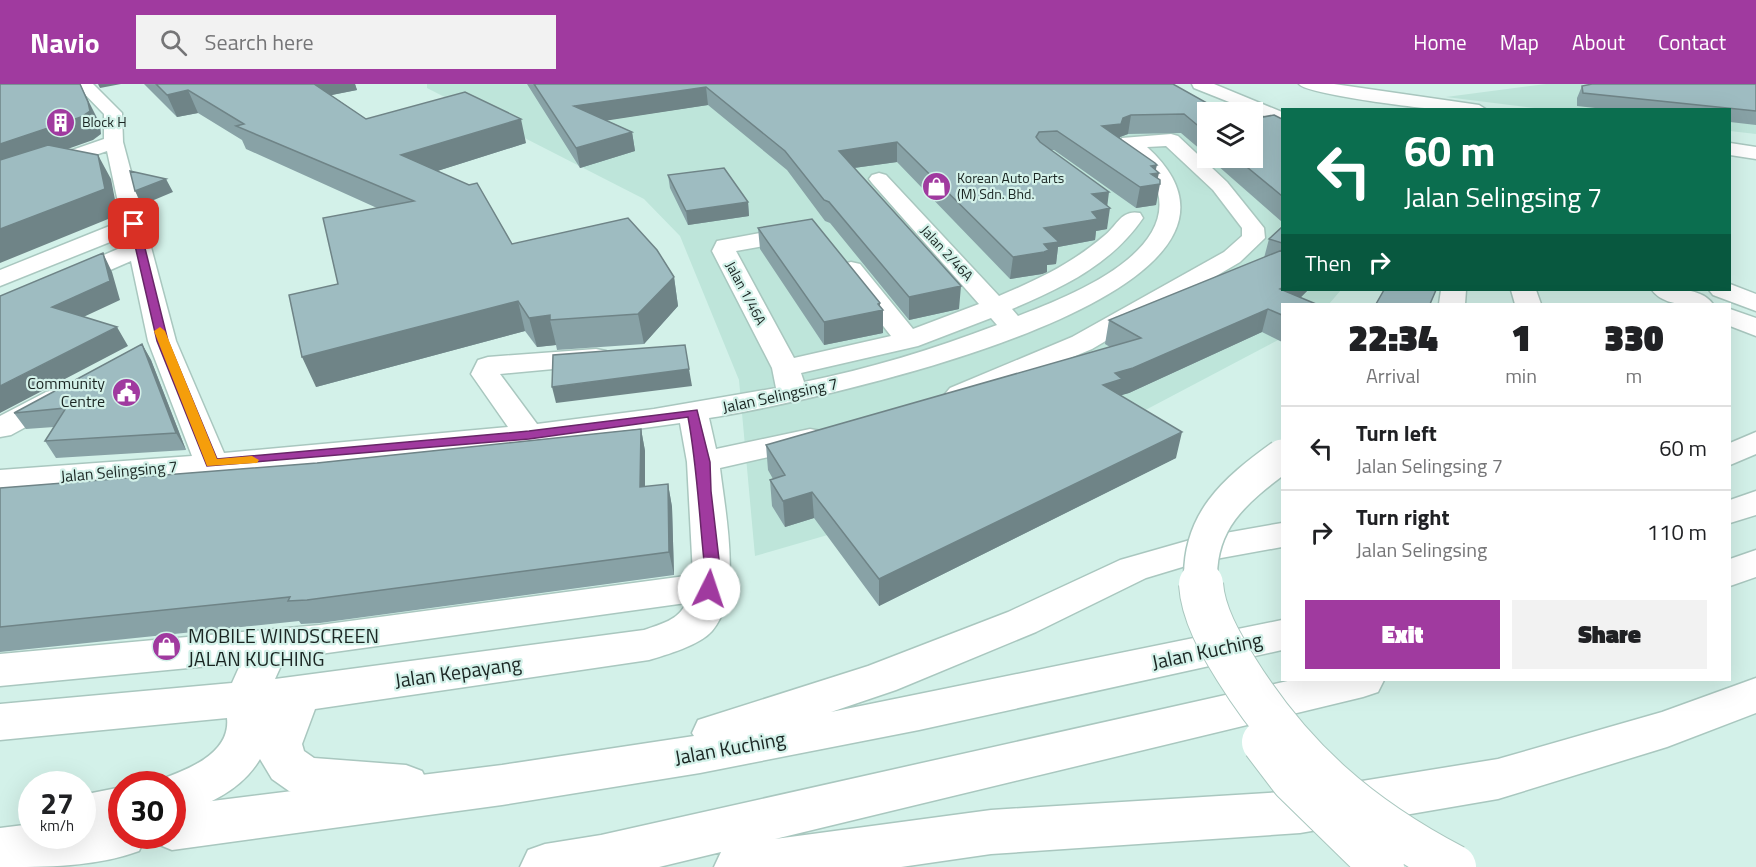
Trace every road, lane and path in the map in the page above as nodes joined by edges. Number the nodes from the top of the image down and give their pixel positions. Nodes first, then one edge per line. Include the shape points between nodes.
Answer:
1 (83, 84) edge
2 (1178, 84) edge
3 (1190, 84) edge
4 (1200, 84) edge
5 (1212, 84) edge
6 (1306, 84) edge
7 (1262, 92) dead end
8 (1217, 102) edge
9 (1228, 102) edge
10 (1464, 108) edge
11 (1281, 109) edge
12 (1281, 111) edge
13 (1281, 111) edge
14 (1263, 118) edge
15 (1263, 125) edge
16 (1281, 127) edge
17 (1281, 134) edge
18 (1731, 139) edge
19 (114, 142) junction
20 (1756, 142) edge
21 (1731, 149) edge
22 (1756, 153) edge
23 (879, 179) dead end
24 (0, 182) edge
25 (137, 236) junction
26 (1161, 238) junction
27 (1135, 266) junction
28 (0, 279) edge
29 (1731, 282) edge
30 (1184, 285) junction
31 (1668, 291) edge
32 (1725, 291) edge
33 (1756, 293) edge
34 (1698, 303) edge
35 (1756, 303) edge
36 (995, 305) junction
37 (0, 310) edge
38 (1731, 317) edge
39 (1756, 328) edge
40 (1008, 332) junction
41 (908, 340) junction
42 (617, 355) edge
43 (1043, 360) junction
44 (786, 368) junction
45 (82, 384) edge
46 (792, 394) junction
47 (941, 400) edge
48 (693, 413) junction
49 (0, 428) edge
50 (830, 434) edge
51 (529, 435) junction
52 (1756, 442) edge
53 (1731, 454) edge
54 (1281, 457) edge
55 (703, 462) junction
56 (212, 464) junction
57 (0, 481) edge
58 (1756, 502) edge
59 (1731, 512) edge
60 (1281, 535) edge
61 (1756, 563) edge
62 (1731, 573) edge
63 (710, 586) junction
64 (1206, 609) junction
65 (1281, 635) edge
66 (270, 645) junction
67 (0, 670) edge
68 (1359, 681) edge
69 (299, 694) junction
70 (1756, 695) edge
71 (247, 698) junction
72 (0, 722) edge
73 (536, 780) junction
74 (475, 788) junction
75 (186, 792) edge
76 (186, 826) edge
77 (18, 830) edge
78 (0, 834) edge
79 (108, 837) edge
80 (0, 851) edge
81 (545, 867) edge
82 (739, 867) edge
83 (1382, 867) edge
84 (1454, 867) edge

1 - 19 main road via 113,113
2 - 8 main road
3 - 9 main road
4 - 12 main road
5 - 13 main road
6 - 10 main road
7 - 11 main road
14 - 16 main road
15 - 17 main road
18 - 20 main road
19 - 24 main road
19 - 25 main road
21 - 22 main road
23 - 36 main road, Jalan 2/46A
25 - 28 main road
25 - 37 main road
25 - 56 main road via 153,346
26 - 27 main road, Jalan Selingsing 7
26 - 30 main road, Jalan Selingsing 7 via 1172,204 1167,187 1148,155 1129,142 1171,140 1220,186 1253,228 1253,238 1232,257
26 - 36 main road via 1123,211 1115,239 1077,269
27 - 30 main road
27 - 40 main road, Jalan Selingsing 7 via 1094,292
29 - 33 main road
30 - 43 main road via 1082,343
31 - 34 main road
32 - 35 main road
36 - 40 main road, Jalan 2/46A
36 - 41 main road
38 - 39 main road
40 - 43 main road, Jalan 2/46A
40 - 46 main road, Jalan Selingsing 7 via 903,367
41 - 44 main road
41 - 44 main road, Jalan 1/46A via 827,239 725,246 724,251
42 - 51 main road via 488,366 486,374
43 - 47 main road
44 - 46 main road, Jalan 1/46A
45 - 49 main road
46 - 48 main road, Jalan Selingsing 7
48 - 51 main road, Jalan Selingsing 7
48 - 55 main road, Jalan Kepayang
50 - 55 main road
51 - 56 main road, Jalan Selingsing 7
52 - 53 main road
54 - 64 main road, bridge via 1227,501 1210,528 1202,554
55 - 63 main road, Jalan Kepayang via 712,568
56 - 57 main road, Jalan Selingsing 7
58 - 59 main road
60 - 73 main road via 1169,557 881,678 740,726
61 - 62 main road
63 - 66 main road
63 - 69 main road, Jalan Kepayang via 698,621 649,645
64 - 83 main road, bridge via 1222,673 1251,726 1293,780
64 - 84 main road, bridge via 1251,693 1291,744 1342,795 1414,846
65 - 73 main road, Jalan Kuching via 865,724
66 - 67 main road
66 - 71 main road
68 - 81 main road via 635,850
69 - 71 main road, Jalan Kepayang
69 - 74 main road via 280,744 281,756 305,777
70 - 82 main road via 1667,729 1498,779 1300,812 991,831
71 - 72 main road, Jalan Kepayang
71 - 75 main road via 249,734 240,751 217,775
73 - 74 main road, Jalan Kuching
74 - 76 main road, Jalan Kuching
77 - 78 main road
79 - 80 main road

